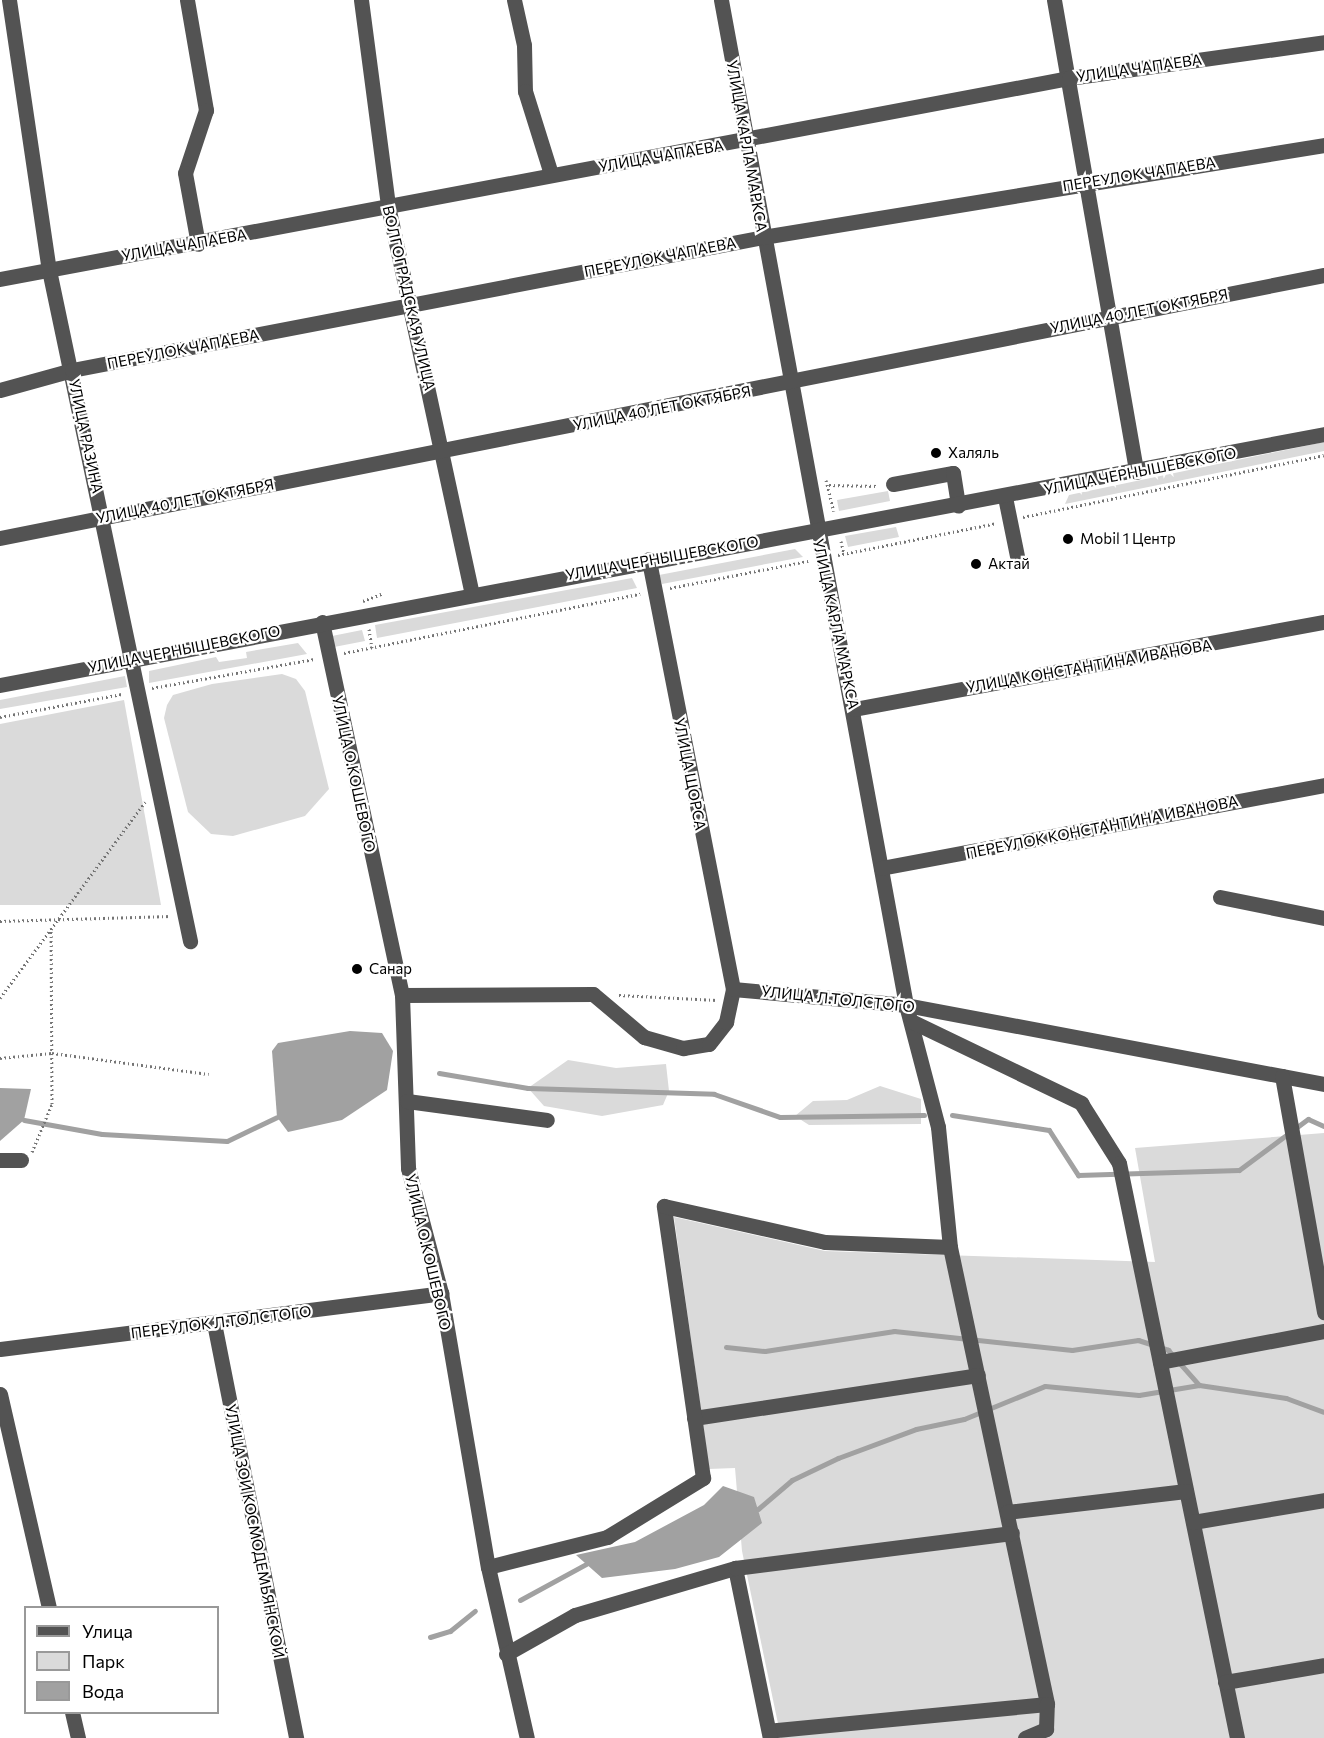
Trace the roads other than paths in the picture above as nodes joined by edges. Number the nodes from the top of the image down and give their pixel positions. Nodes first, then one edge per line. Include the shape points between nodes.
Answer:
1 (9, 0) edge
2 (187, 0) edge
3 (362, 0) edge
4 (514, 0) edge
5 (721, 0) edge
6 (1054, 0) edge
7 (1324, 42) edge
8 (1069, 78) junction
9 (744, 142) junction
10 (1324, 145) edge
11 (551, 174) junction
12 (1086, 182) junction
13 (388, 206) junction
14 (763, 237) junction
15 (198, 244) junction
16 (49, 270) junction
17 (1324, 275) edge
18 (0, 279) edge
19 (410, 304) junction
20 (1110, 316) junction
21 (72, 370) junction
22 (789, 383) junction
23 (0, 390) edge
24 (1324, 434) edge
25 (443, 450) junction
26 (1137, 472) junction
27 (892, 484) road end
28 (1005, 497) junction
29 (958, 506) junction
30 (103, 517) junction
31 (816, 531) junction
32 (0, 538) edge
33 (1017, 556) dead end
34 (649, 559) junction
35 (472, 593) junction
36 (322, 622) junction
37 (1324, 622) edge
38 (130, 660) junction
39 (0, 685) edge
40 (854, 708) junction
41 (1324, 785) edge
42 (881, 868) junction
43 (1220, 897) dead end
44 (1324, 918) edge
45 (190, 941) dead end
46 (402, 994) junction
47 (731, 994) junction
48 (906, 1005) junction
49 (913, 1022) junction
50 (1282, 1076) junction
51 (1324, 1084) edge
52 (407, 1101) junction
53 (547, 1120) dead end
54 (0, 1160) edge
55 (21, 1160) road end
56 (950, 1247) junction
57 (441, 1293) junction
58 (1324, 1312) edge
59 (214, 1323) junction
60 (1324, 1331) edge
61 (0, 1349) edge
62 (1160, 1362) junction
63 (978, 1375) junction
64 (0, 1394) edge
65 (694, 1418) junction
66 (1186, 1491) junction
67 (1324, 1500) edge
68 (1007, 1512) junction
69 (1193, 1522) junction
70 (1012, 1533) junction
71 (488, 1567) junction
72 (735, 1568) junction
73 (49, 1606) edge
74 (506, 1654) junction
75 (1324, 1665) edge
76 (1225, 1682) junction
77 (1047, 1704) junction
78 (72, 1714) edge
79 (770, 1734) edge
80 (78, 1738) edge
81 (296, 1738) edge
82 (527, 1738) edge
83 (1025, 1738) edge
84 (1237, 1738) edge

1 - 16 street, УЛИЦА РАЗИНА
2 - 15 street via 206,110 185,173
3 - 13 street, ВОЛГОГРАДСКАЯ УЛИЦА
4 - 11 street via 524,45 525,91
5 - 9 street, УЛИЦА КАРЛА МАРКСА
6 - 8 street
7 - 8 street, УЛИЦА ЧАПАЕВА
8 - 9 street, УЛИЦА ЧАПАЕВА
8 - 12 street
9 - 11 street, УЛИЦА ЧАПАЕВА
9 - 14 street, УЛИЦА КАРЛА МАРКСА
10 - 12 street, ПЕРЕУЛОК ЧАПАЕВА
11 - 13 street, УЛИЦА ЧАПАЕВА
12 - 14 street, ПЕРЕУЛОК ЧАПАЕВА
12 - 20 street
13 - 15 street, УЛИЦА ЧАПАЕВА
13 - 19 street, ВОЛГОГРАДСКАЯ УЛИЦА
14 - 19 street, ПЕРЕУЛОК ЧАПАЕВА
14 - 22 street, УЛИЦА КАРЛА МАРКСА
15 - 16 street, УЛИЦА ЧАПАЕВА
16 - 18 street, УЛИЦА ЧАПАЕВА
16 - 21 street, УЛИЦА РАЗИНА
17 - 20 street, УЛИЦА 40 ЛЕТ ОКТЯБРЯ
19 - 21 street, ПЕРЕУЛОК ЧАПАЕВА
19 - 25 street, ВОЛГОГРАДСКАЯ УЛИЦА
20 - 22 street, УЛИЦА 40 ЛЕТ ОКТЯБРЯ
20 - 26 street
21 - 23 street, ПЕРЕУЛОК ЧАПАЕВА
21 - 30 street, УЛИЦА РАЗИНА
22 - 25 street, УЛИЦА 40 ЛЕТ ОКТЯБРЯ
22 - 31 street, УЛИЦА КАРЛА МАРКСА
24 - 26 street, УЛИЦА ЧЕРНЫШЕВСКОГО
25 - 30 street, УЛИЦА 40 ЛЕТ ОКТЯБРЯ
25 - 35 street, ВОЛГОГРАДСКАЯ УЛИЦА
26 - 28 street, УЛИЦА ЧЕРНЫШЕВСКОГО
27 - 29 street via 953,473
28 - 29 street, УЛИЦА ЧЕРНЫШЕВСКОГО
28 - 33 street
29 - 31 street, УЛИЦА ЧЕРНЫШЕВСКОГО
30 - 32 street, УЛИЦА 40 ЛЕТ ОКТЯБРЯ
30 - 38 street, УЛИЦА РАЗИНА
31 - 34 street, УЛИЦА ЧЕРНЫШЕВСКОГО
31 - 40 street, УЛИЦА КАРЛА МАРКСА
34 - 35 street, УЛИЦА ЧЕРНЫШЕВСКОГО
34 - 47 street, УЛИЦА ЩОРСА
35 - 36 street, УЛИЦА ЧЕРНЫШЕВСКОГО
36 - 38 street, УЛИЦА ЧЕРНЫШЕВСКОГО
36 - 46 street, УЛИЦА О.КОШЕВОГО
37 - 40 street, УЛИЦА КОНСТАНТИНА ИВАНОВА
38 - 39 street, УЛИЦА ЧЕРНЫШЕВСКОГО
38 - 45 street, УЛИЦА РАЗИНА
40 - 42 street, УЛИЦА КАРЛА МАРКСА
41 - 42 street, ПЕРЕУЛОК КОНСТАНТИНА ИВАНОВА
42 - 48 street, УЛИЦА КАРЛА МАРКСА
43 - 44 street
46 - 47 street via 593,994 644,1037 683,1048 709,1044 726,1022
46 - 52 street, УЛИЦА О.КОШЕВОГО
47 - 48 street, УЛИЦА Л.ТОЛСТОГО
48 - 49 street, УЛИЦА КАРЛА МАРКСА
48 - 50 street, УЛИЦА Л.ТОЛСТОГО
49 - 56 street, УЛИЦА КАРЛА МАРКСА via 938,1127
49 - 62 street via 1081,1103 1119,1163
50 - 51 street, УЛИЦА Л.ТОЛСТОГО
50 - 58 street
52 - 53 street
52 - 57 street, УЛИЦА О.КОШЕВОГО via 408,1168
54 - 55 street
56 - 63 street, УЛИЦА КАРЛА МАРКСА
56 - 65 street via 825,1242 664,1206
57 - 59 street, ПЕРЕУЛОК Л.ТОЛСТОГО
57 - 71 street, УЛИЦА О.КОШЕВОГО
59 - 61 street, ПЕРЕУЛОК Л.ТОЛСТОГО
59 - 81 street, УЛИЦА ЗОИ КОСМОДЕМЬЯНСКОЙ
60 - 62 street
62 - 66 street
63 - 65 street
63 - 68 street, УЛИЦА КАРЛА МАРКСА
64 - 73 street
65 - 71 street via 704,1479 607,1537
66 - 68 street
66 - 69 street
67 - 69 street
68 - 70 street, УЛИЦА КАРЛА МАРКСА
69 - 76 street
70 - 72 street
70 - 77 street, УЛИЦА КАРЛА МАРКСА
71 - 74 street, УЛИЦА О.КОШЕВОГО
72 - 74 street via 575,1615
72 - 79 street
74 - 82 street, УЛИЦА О.КОШЕВОГО
75 - 76 street
76 - 84 street
77 - 79 street
77 - 83 street via 1046,1729
78 - 80 street

